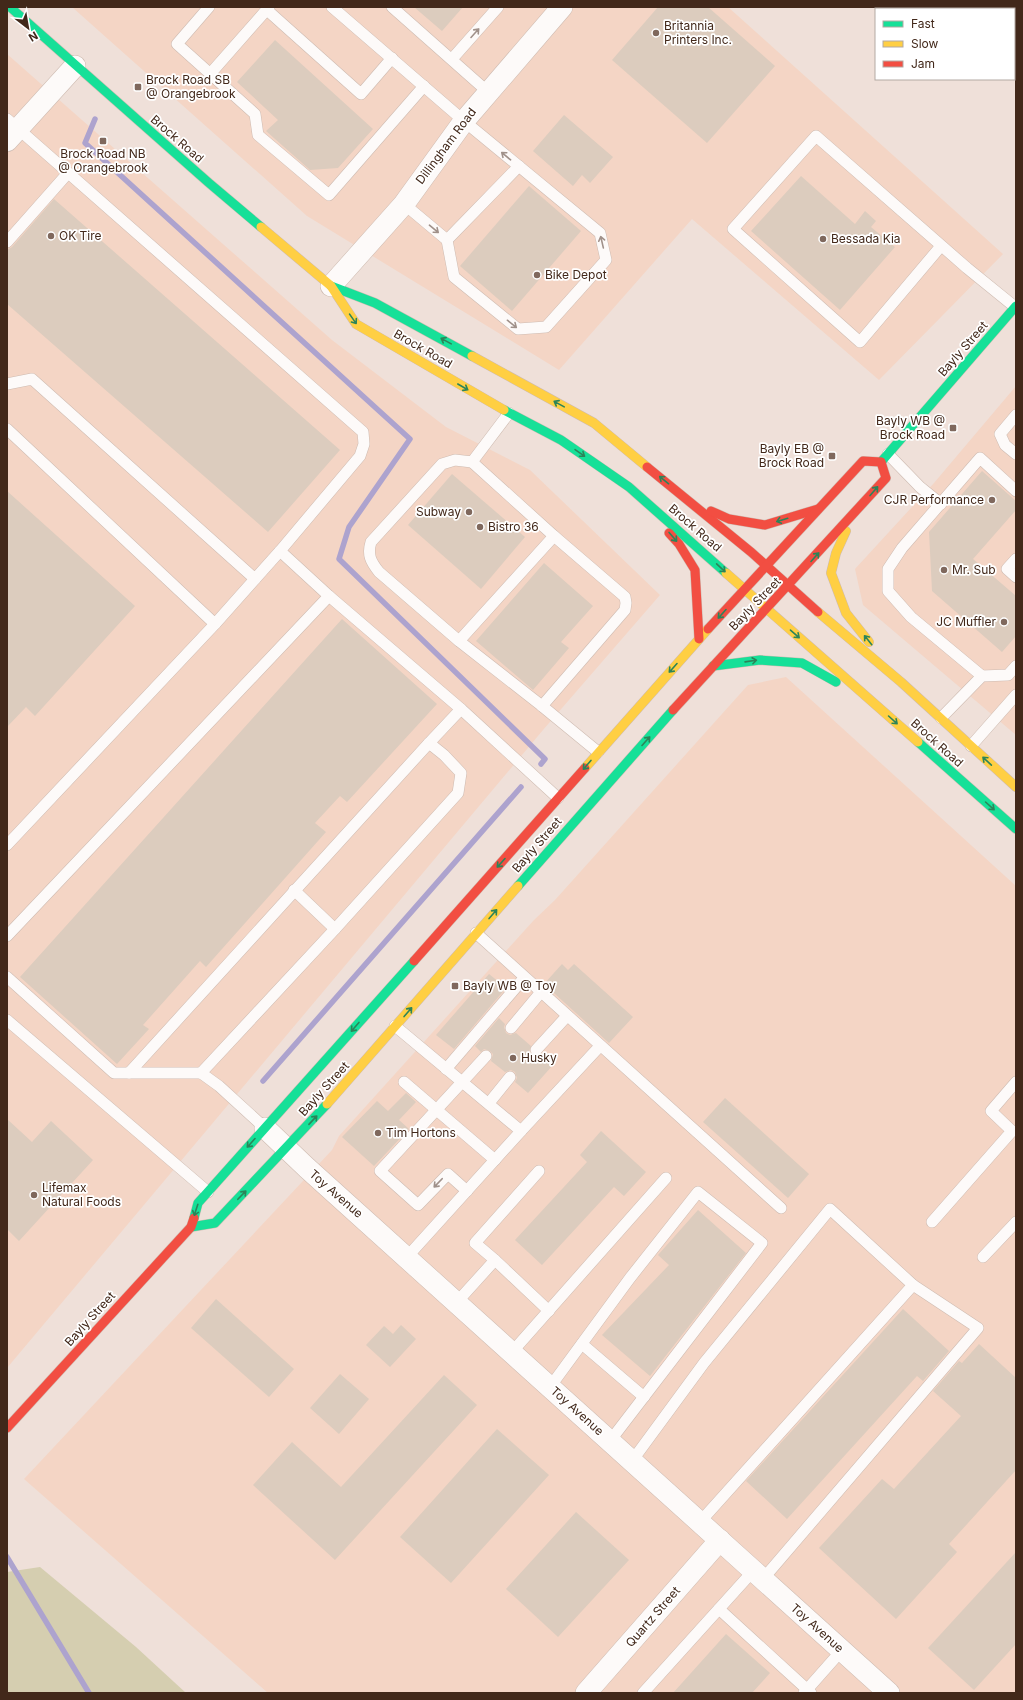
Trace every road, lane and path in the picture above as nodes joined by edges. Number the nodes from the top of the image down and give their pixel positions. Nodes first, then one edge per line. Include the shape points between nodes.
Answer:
1 (10, 7) edge
2 (210, 7) edge
3 (332, 7) edge
4 (392, 7) edge
5 (498, 7) edge
6 (562, 7) edge
7 (268, 8) edge
8 (392, 58) junction
9 (452, 59) junction
10 (75, 66) junction
11 (210, 74) junction
12 (424, 86) junction
13 (488, 92) junction
14 (464, 121) junction
15 (11, 130) edge
16 (519, 166) junction
17 (68, 173) junction
18 (404, 204) junction
19 (447, 240) junction
20 (7, 242) edge
21 (941, 246) junction
22 (331, 286) junction
23 (1016, 306) edge
24 (7, 384) edge
25 (509, 413) junction
26 (1016, 415) edge
27 (7, 429) edge
28 (888, 454) junction
29 (1016, 454) edge
30 (472, 462) junction
31 (881, 462) junction
32 (629, 487) junction
33 (1016, 491) edge
34 (695, 504) junction
35 (940, 504) junction
36 (819, 508) junction
37 (852, 516) junction
38 (554, 536) junction
39 (280, 551) junction
40 (1016, 560) edge
41 (766, 565) junction
42 (1016, 577) edge
43 (255, 579) junction
44 (789, 586) junction
45 (744, 589) junction
46 (329, 596) junction
47 (766, 608) junction
48 (215, 624) junction
49 (699, 639) junction
50 (459, 642) junction
51 (713, 666) junction
52 (1016, 666) edge
53 (982, 676) junction
54 (901, 682) junction
55 (1015, 698) edge
56 (874, 702) junction
57 (542, 706) junction
58 (461, 709) junction
59 (941, 718) junction
60 (429, 743) junction
61 (971, 746) junction
62 (598, 752) junction
63 (1016, 787) edge
64 (558, 798) junction
65 (1016, 829) edge
66 (7, 845) edge
67 (294, 890) junction
68 (336, 929) junction
69 (476, 933) junction
70 (7, 936) edge
71 (7, 977) edge
72 (524, 978) junction
73 (541, 992) junction
74 (567, 1016) junction
75 (7, 1020) edge
76 (395, 1026) junction
77 (511, 1028) dead end
78 (600, 1046) junction
79 (536, 1050) dead end
80 (486, 1056) dead end
81 (446, 1069) junction
82 (129, 1073) junction
83 (201, 1073) junction
84 (510, 1077) dead end
85 (404, 1082) dead end
86 (1016, 1082) edge
87 (463, 1083) junction
88 (489, 1103) junction
89 (437, 1111) junction
90 (265, 1128) junction
91 (521, 1131) junction
92 (1014, 1132) edge
93 (286, 1149) junction
94 (495, 1160) junction
95 (539, 1171) dead end
96 (666, 1178) dead end
97 (467, 1191) junction
98 (208, 1192) junction
99 (781, 1208) dead end
100 (932, 1222) dead end
101 (1016, 1222) edge
102 (190, 1227) junction
103 (407, 1257) junction
104 (983, 1257) dead end
105 (495, 1260) junction
106 (913, 1285) junction
107 (457, 1302) junction
108 (548, 1311) junction
109 (582, 1344) junction
110 (512, 1352) junction
111 (550, 1386) junction
112 (644, 1397) junction
113 (7, 1428) edge
114 (610, 1441) junction
115 (632, 1461) junction
116 (700, 1522) junction
117 (720, 1540) junction
118 (758, 1574) junction
119 (719, 1609) junction
120 (842, 1650) junction
121 (882, 1691) edge
122 (807, 1692) edge
123 (586, 1693) edge
124 (643, 1693) edge

1 - 10 main road, Brock Road
2 - 11 lane via 177,44
3 - 8 lane
4 - 9 lane
9 -> 5 lane
6 - 13 street, Dillingham Road
7 - 8 lane via 361,94
7 - 11 lane
8 - 12 lane
9 - 13 lane
10 - 15 street
10 - 22 main road, Brock Road
11 - 12 lane via 255,114 258,135 329,195
12 - 14 lane
13 - 14 street, Dillingham Road
16 -> 14 lane
14 - 18 street, Dillingham Road
15 - 17 lane
16 - 19 lane
19 -> 16 lane via 454,277 518,329 546,327 606,260 600,233
17 - 20 lane
17 - 39 lane via 362,432 364,444 360,456
18 -> 19 lane
18 - 22 street, Dillingham Road
21 - 21 lane via 816,136 733,230 860,342
21 - 23 lane
22 -> 25 main road, Brock Road via 356,324
34 -> 22 main road, Brock Road via 594,424 375,303
23 - 28 main road, Bayly Street
24 - 43 lane via 32,379
25 - 30 lane
25 -> 32 main road, Brock Road via 561,440
26 - 29 lane via 1000,434 1005,445
27 - 48 lane
28 - 31 main road, Bayly Street
28 - 35 lane
30 - 38 lane
30 - 50 lane via 455,460 442,464 371,542 369,549 370,560 379,572
31 - 36 main road, Bayly Street via 863,461
37 -> 31 main road, Bayly Street via 886,478
32 -> 45 main road, Brock Road
32 -> 49 main road via 679,544 695,570
33 - 35 lane via 980,458
36 -> 34 main road via 765,525 729,520
34 - 41 main road, Brock Road
35 - 53 lane via 902,548 888,569 888,591 911,617
36 - 41 main road, Bayly Street
44 -> 37 main road, Bayly Street
54 -> 37 main road via 846,614 831,573 836,553
38 - 50 lane
38 - 57 lane via 625,596 626,604 625,610
39 - 43 lane
39 - 46 lane
40 - 42 lane via 1007,569
41 - 44 main road, Brock Road
41 - 45 main road, Bayly Street
43 - 48 lane
44 - 47 main road, Bayly Street
44 - 54 main road, Brock Road
45 - 47 main road, Brock Road
45 -> 49 main road, Bayly Street
46 - 58 lane
46 - 70 lane
47 - 51 main road, Bayly Street
47 -> 56 main road, Brock Road
48 - 66 lane
49 -> 62 main road, Bayly Street
50 - 57 lane
51 -> 56 main road via 760,660 802,663
69 -> 51 main road, Bayly Street
52 - 53 lane via 1008,675
53 - 59 lane
54 - 59 main road, Brock Road
55 - 61 lane
56 -> 65 main road, Brock Road
57 - 62 lane
58 - 60 lane
58 - 64 lane
59 - 61 main road, Brock Road
60 - 67 lane
60 - 68 lane via 461,773 458,793
63 -> 61 main road, Brock Road
62 -> 64 main road, Bayly Street
64 -> 90 main road, Bayly Street
67 - 68 lane
67 - 82 lane
68 - 83 lane
69 - 72 lane
76 -> 69 main road, Bayly Street
71 - 82 lane via 114,1073
72 - 73 lane
72 - 81 lane
73 - 74 lane
73 - 77 lane
74 - 78 lane
74 - 79 lane
75 - 98 lane
76 - 81 lane
93 -> 76 main road, Bayly Street
78 - 91 lane
78 - 99 lane
80 - 87 lane
81 - 87 lane
82 - 83 lane
83 - 90 lane
84 - 88 lane
85 - 89 lane
86 - 92 lane via 990,1111
87 - 88 lane
87 - 89 lane
88 - 91 lane
89 - 94 lane
97 -> 89 lane via 448,1174 418,1205 380,1171
90 - 93 street, Toy Avenue
90 -> 98 main road, Bayly Street
91 - 94 lane
92 - 100 lane
102 -> 93 main road, Bayly Street via 215,1223
93 - 103 street, Toy Avenue
94 - 97 lane
95 - 105 lane via 475,1243
96 - 108 lane
97 - 103 lane
98 -> 102 main road, Bayly Street via 198,1203
101 - 104 lane
102 - 113 main road, Bayly Street
103 - 107 street, Toy Avenue
105 - 107 lane
105 - 108 lane
106 - 115 lane via 830,1209 704,1363
106 - 116 lane
106 - 118 lane via 978,1328
107 - 110 street, Toy Avenue
108 - 110 lane
109 - 111 lane
109 - 112 lane
109 - 112 lane via 698,1192 762,1243
110 - 111 street, Toy Avenue
111 - 114 street, Toy Avenue
112 - 114 lane
114 - 115 street, Toy Avenue
115 - 116 street, Toy Avenue
116 - 117 street, Toy Avenue
117 - 118 street, Toy Avenue
117 - 123 street, Quartz Street
118 - 119 lane
118 - 120 street, Toy Avenue
119 - 122 lane
119 - 124 lane
120 - 121 street, Toy Avenue
120 - 122 lane

